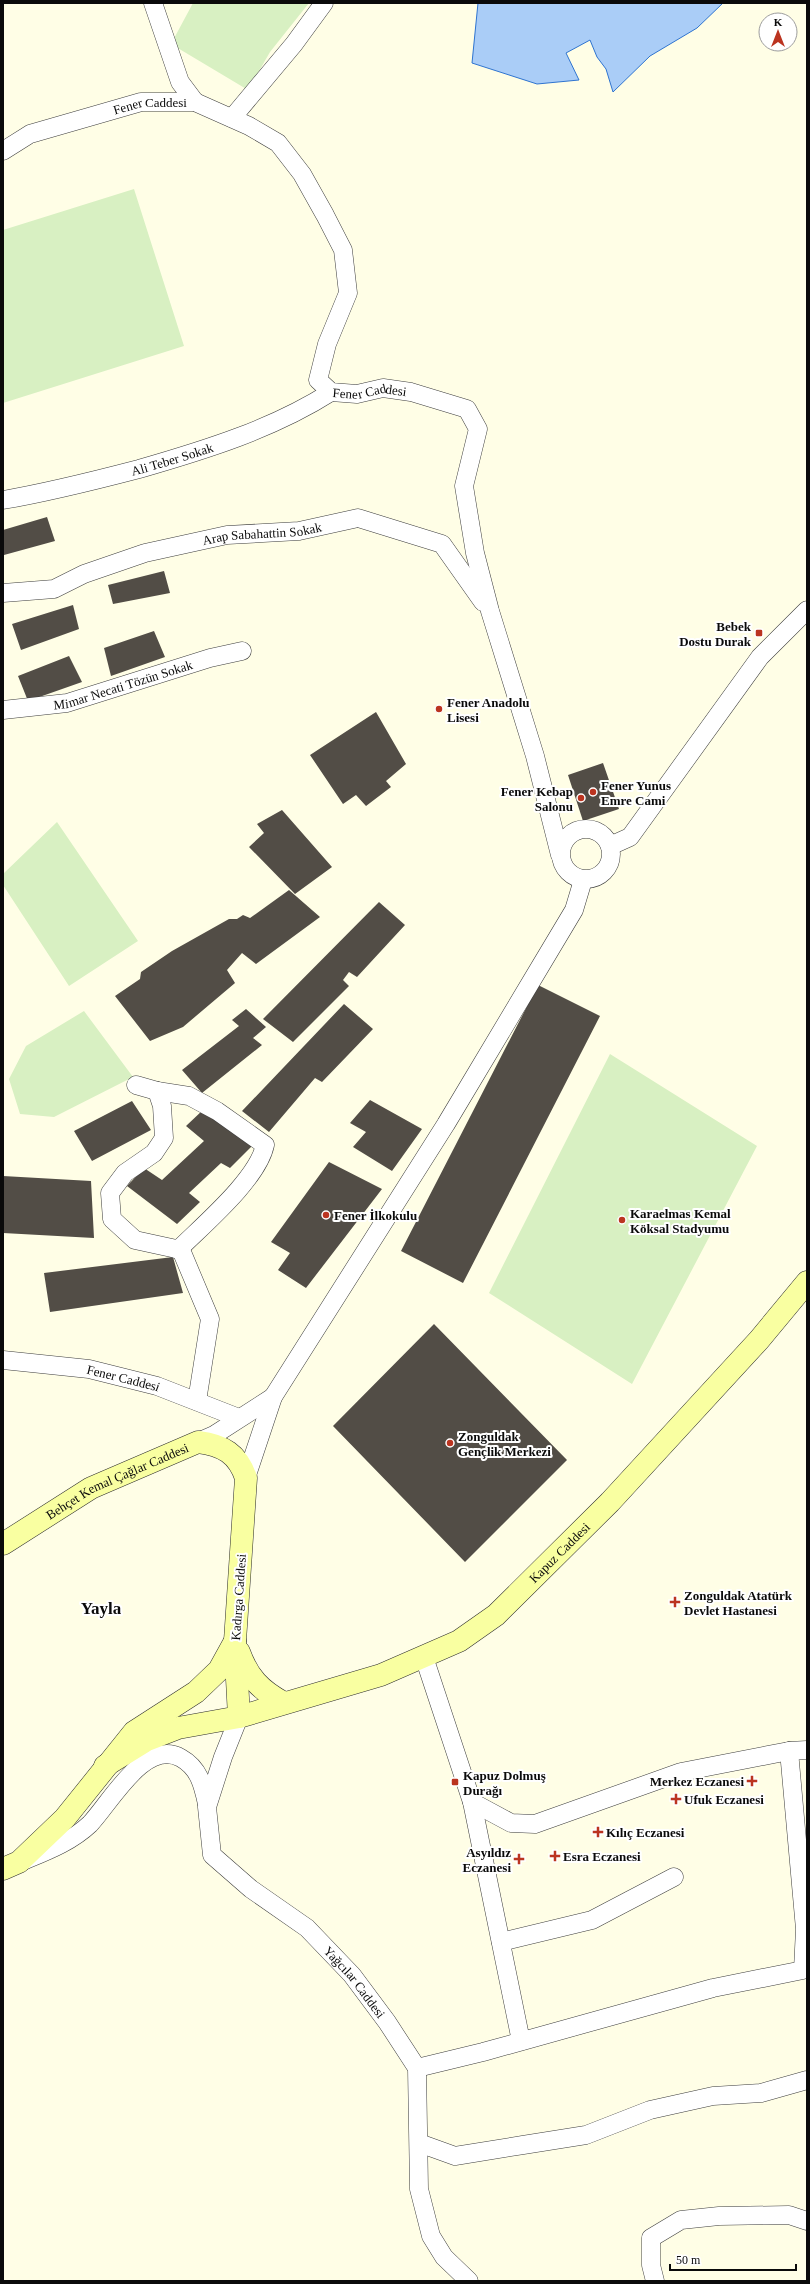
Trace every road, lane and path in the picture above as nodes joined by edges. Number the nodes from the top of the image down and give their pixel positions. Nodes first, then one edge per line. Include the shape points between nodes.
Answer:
1 (153, 3) edge
2 (324, 3) edge
3 (195, 102) junction
4 (232, 118) junction
5 (3, 151) edge
6 (331, 392) junction
7 (3, 500) edge
8 (3, 593) edge
9 (807, 610) edge
10 (490, 611) junction
11 (242, 652) dead end
12 (3, 710) edge
13 (610, 846) junction
14 (560, 855) junction
15 (583, 880) junction
16 (136, 1085) dead end
17 (157, 1091) junction
18 (178, 1250) junction
19 (807, 1282) edge
20 (3, 1360) edge
21 (273, 1397) junction
22 (197, 1401) junction
23 (239, 1418) junction
24 (198, 1442) junction
25 (246, 1478) junction
26 (3, 1544) edge
27 (235, 1641) junction
28 (424, 1657) junction
29 (284, 1703) junction
30 (240, 1717) junction
31 (807, 1750) edge
32 (789, 1751) junction
33 (105, 1766) junction
34 (472, 1802) junction
35 (207, 1807) junction
36 (11, 1866) edge
37 (674, 1877) dead end
38 (501, 1942) junction
39 (521, 2041) junction
40 (417, 2068) junction
41 (807, 2080) edge
42 (419, 2143) junction
43 (807, 2221) edge
44 (469, 2281) edge
45 (655, 2281) edge

1 - 3 street via 180,82
2 - 4 street via 294,44
3 - 4 street, Fener Caddesi
3 - 5 street, Fener Caddesi via 141,102 30,134
4 - 6 street, Fener Caddesi via 278,143 302,174 343,250 348,292 327,344 318,380
6 - 7 street, Ali Teber Sokak via 301,411 189,455 58,491
6 - 10 street, Fener Caddesi via 357,394 383,388 411,392 467,409 478,429 464,486 475,553
8 - 10 street, Arap Sabahattin Sokak via 54,590 84,574 145,553 227,535 299,531 358,518 442,544
9 - 13 street via 760,656 630,837
10 - 14 street, Fener Caddesi via 535,756
11 - 12 street, Mimar Necati Tözün Sokak via 210,658 67,704
13 - 14 street via 600,833 593,830 577,830 565,840
13 - 15 street via 610,863 606,870 592,879
14 - 15 street via 561,862 570,874
15 - 21 street via 574,910 446,1124
16 - 17 street
17 - 18 street via 162,1106 164,1138 154,1153 125,1173 110,1193 112,1219 135,1240
17 - 18 street via 189,1096 217,1110 265,1145 262,1157 236,1193
18 - 22 street via 181,1250 192,1272 210,1319
19 - 28 main road, Kapuz Caddesi via 759,1340 610,1502 496,1615 460,1641
20 - 22 street, Fener Caddesi via 89,1369 157,1386
21 - 23 street
21 - 25 street
22 - 23 street, Fener Caddesi
23 - 24 street via 214,1435
24 - 25 main road, Behçet Kemal Çağlar Caddesi via 213,1444 226,1450 241,1464
24 - 26 main road, Behçet Kemal Çağlar Caddesi via 91,1488
25 - 27 main road, Kadırga Caddesi
27 - 29 main road via 244,1666 259,1688
27 - 30 main road, Kadırga Caddesi
27 - 33 main road via 219,1670 196,1692 134,1732
28 - 29 main road, Kapuz Caddesi via 381,1675
28 - 34 street
29 - 30 main road, Kapuz Caddesi
30 - 33 main road, Kapuz Caddesi via 178,1728 147,1740
30 - 35 street, Yağcılar Caddesi via 223,1757
31 - 32 street
32 - 34 street via 681,1772 535,1824 511,1823
32 - 39 street via 805,1929 803,1970 713,1988
33 - 36 main road via 65,1818
34 - 38 street
35 - 36 street via 202,1780 189,1762 174,1754 156,1754 134,1770 89,1824 60,1846
35 - 40 street, Yağcılar Caddesi via 212,1855 251,1889 306,1928 352,1975
37 - 38 street via 592,1920
38 - 39 street
39 - 40 street
40 - 42 street
41 - 42 street via 761,2093 713,2096 650,2110 586,2135 455,2156
42 - 44 street via 419,2189 431,2236 444,2257
43 - 45 street via 789,2215 719,2216 681,2220 651,2238 651,2265

